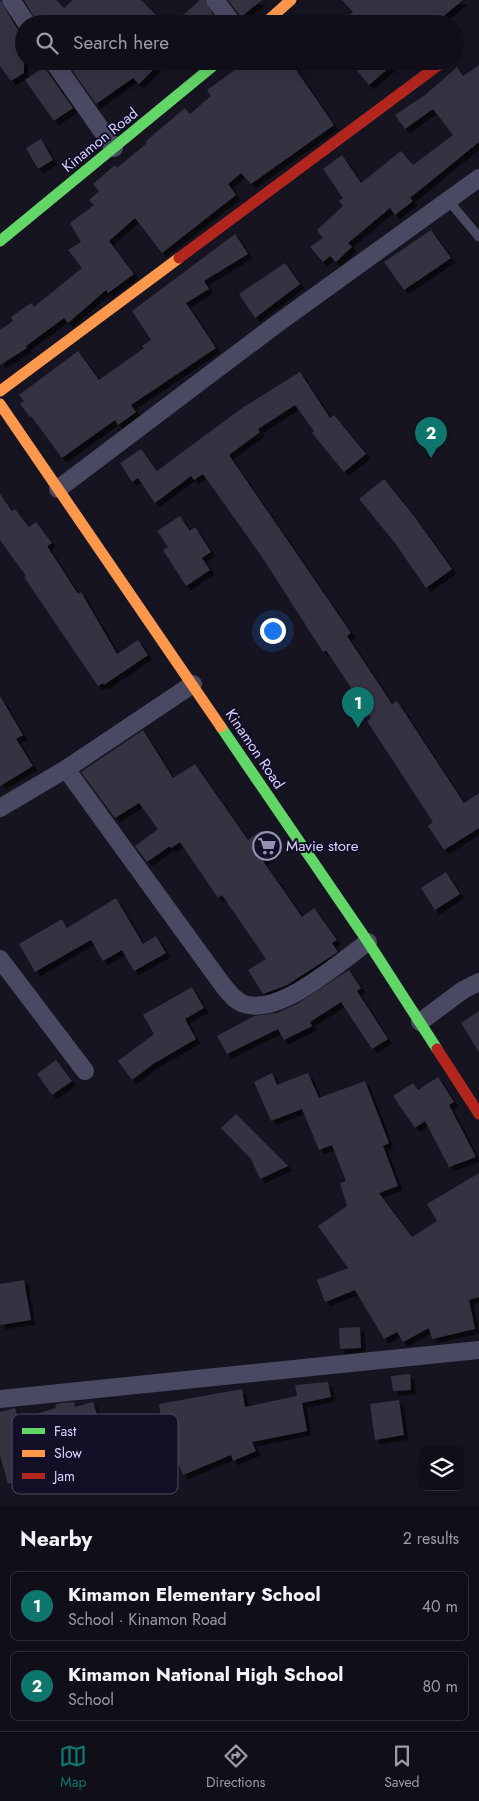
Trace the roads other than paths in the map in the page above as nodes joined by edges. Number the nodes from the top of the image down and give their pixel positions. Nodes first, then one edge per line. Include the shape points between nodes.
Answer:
1 (10, 0) edge
2 (215, 0) edge
3 (291, 0) edge
4 (21, 15) edge
5 (226, 15) edge
6 (274, 15) edge
7 (60, 70) edge
8 (208, 70) edge
9 (432, 70) edge
10 (114, 148) junction
11 (479, 178) edge
12 (448, 200) junction
13 (479, 237) edge
14 (0, 241) edge
15 (0, 391) edge
16 (0, 404) edge
17 (58, 489) junction
18 (193, 684) junction
19 (66, 769) junction
20 (0, 808) edge
21 (368, 942) junction
22 (0, 959) edge
23 (479, 982) edge
24 (420, 1022) junction
25 (85, 1071) dead end
26 (479, 1114) edge
27 (479, 1350) edge
28 (0, 1399) edge

1 - 4 street
2 - 5 street
3 - 6 street
7 - 10 street
8 - 10 street, Kinamon Road
9 - 15 street
10 - 14 street, Kinamon Road
11 - 12 street
12 - 13 lane
12 - 17 street
16 - 17 street, Kinamon Road
17 - 18 street, Kinamon Road
18 - 19 street
18 - 21 street, Kinamon Road
19 - 20 street
19 - 21 street via 229,993 243,1004 259,1006 278,1002
21 - 24 street, Kinamon Road
22 - 25 street
23 - 24 street
24 - 26 street, Kinamon Road
27 - 28 street

